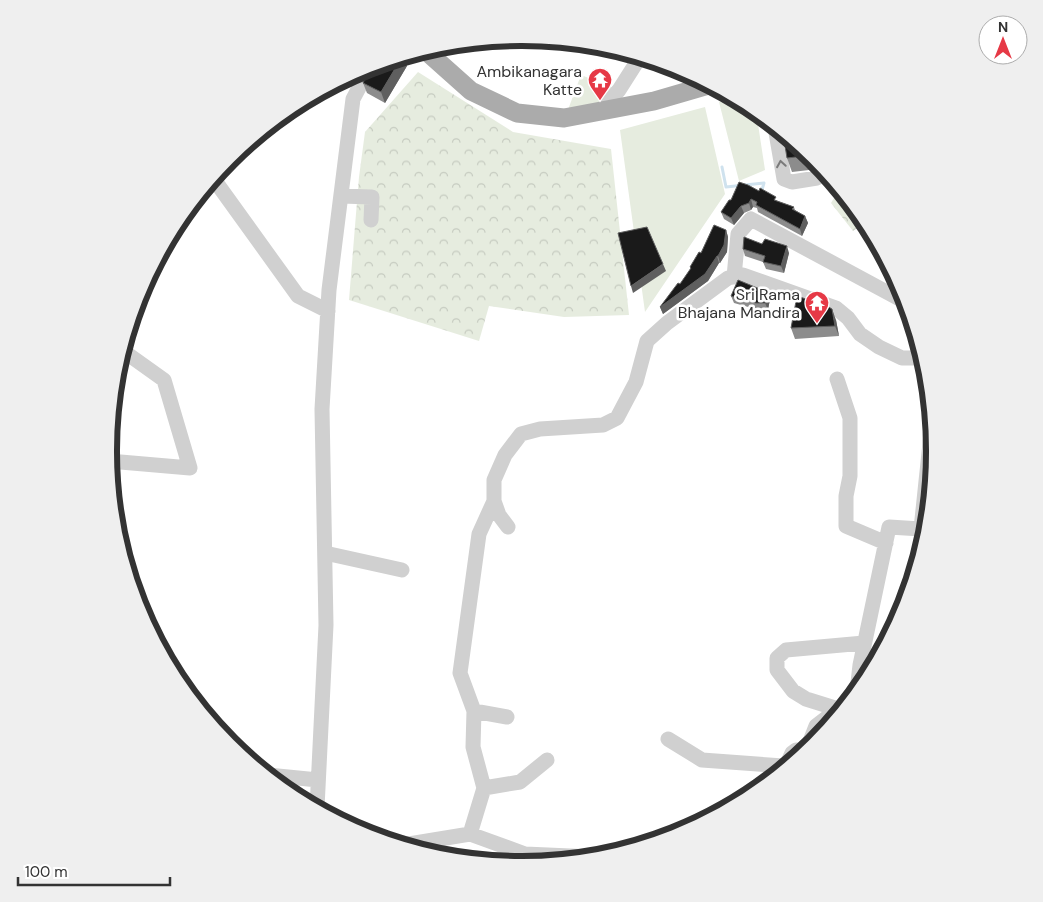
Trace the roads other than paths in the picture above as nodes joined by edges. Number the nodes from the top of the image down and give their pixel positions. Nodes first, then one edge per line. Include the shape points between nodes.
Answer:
1 (432, 56) edge
2 (636, 63) edge
3 (364, 79) edge
4 (700, 88) edge
5 (600, 112) junction
6 (777, 137) edge
7 (818, 176) edge
8 (217, 184) edge
9 (341, 196) junction
10 (372, 220) dead end
11 (734, 277) junction
12 (895, 297) edge
13 (328, 311) junction
14 (129, 355) edge
15 (915, 358) edge
16 (838, 379) dead end
17 (117, 463) edge
18 (494, 501) junction
19 (508, 527) dead end
20 (918, 529) edge
21 (886, 543) junction
22 (325, 553) junction
23 (402, 570) dead end
24 (864, 644) junction
25 (859, 675) edge
26 (835, 707) edge
27 (474, 710) junction
28 (507, 717) dead end
29 (824, 721) edge
30 (814, 731) edge
31 (668, 739) dead end
32 (547, 760) dead end
33 (776, 765) edge
34 (281, 776) edge
35 (318, 780) junction
36 (484, 788) junction
37 (317, 801) edge
38 (470, 834) junction
39 (419, 842) edge
40 (544, 855) edge

1 - 5 main road via 471,91 518,113 564,118
2 - 5 street
3 - 9 street via 352,99
4 - 5 main road
7 -> 6 street via 792,182 784,179
8 - 13 street via 298,296
9 - 10 street via 372,197
9 - 13 street
11 - 12 street via 738,234 751,219
11 - 15 street via 743,275 836,308 860,334 879,347 902,358
11 - 18 street via 728,278 647,341 636,382 617,418 603,425 540,429 522,434 505,455 494,480
13 - 22 street via 322,409
14 - 17 street via 164,380 190,468
16 - 21 street via 850,418 846,526
18 - 19 street
18 - 27 street via 479,534 460,673
20 - 21 street via 889,527
21 - 24 street
22 - 23 street
22 - 35 street via 326,625
24 - 25 street
24 - 26 street via 786,650 777,658 777,670 793,691 806,699
27 - 28 street
27 - 36 street via 473,747
29 - 30 street
31 - 33 street via 702,760
32 - 36 street via 520,782
34 - 35 street
35 - 37 street
36 - 38 street
38 - 39 street
38 - 40 street via 525,854

